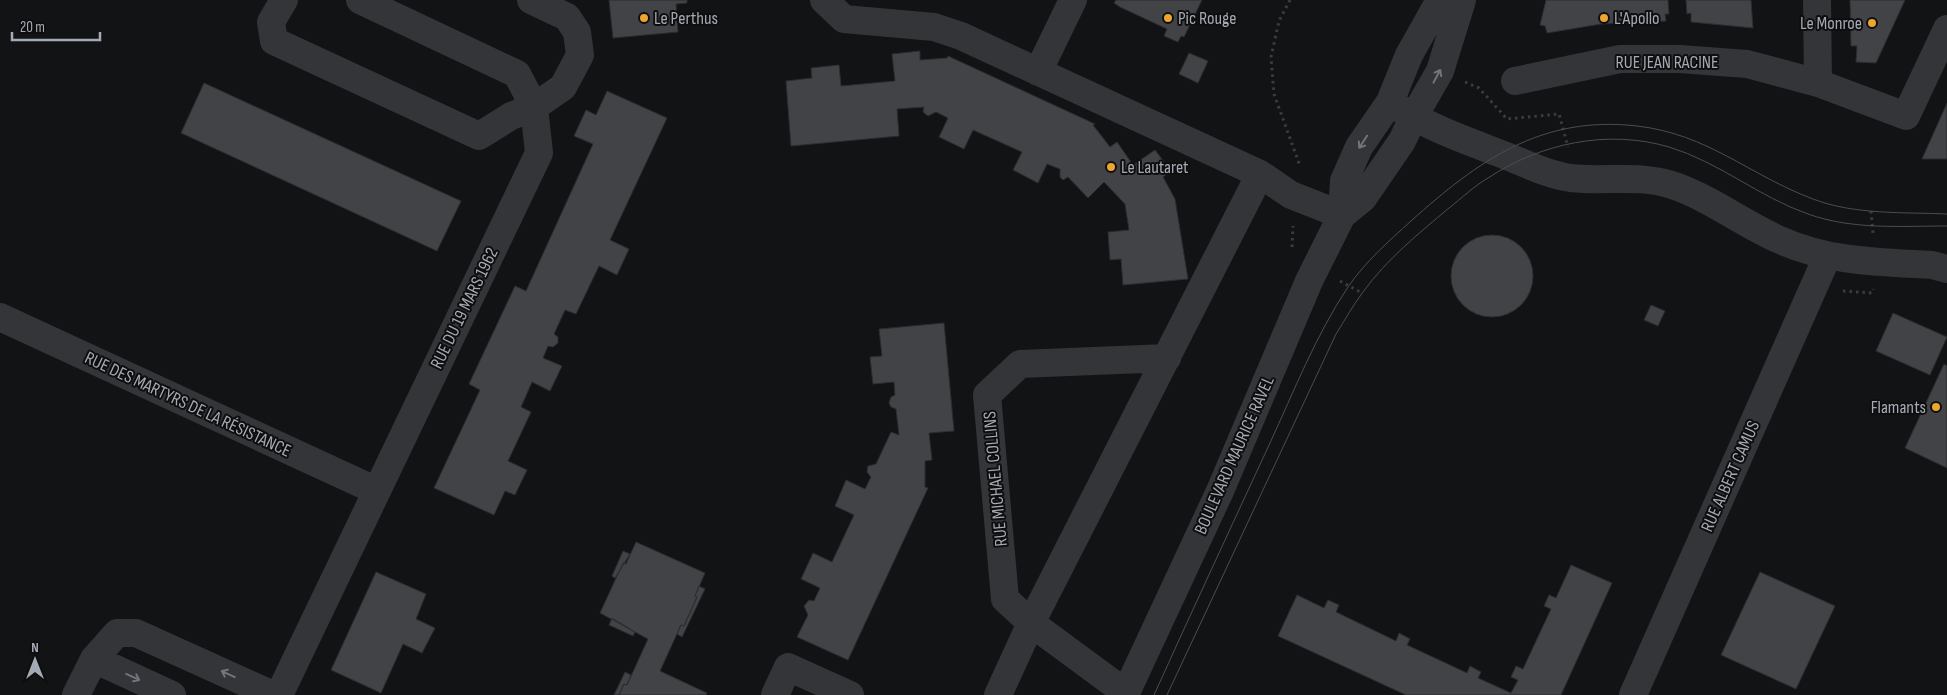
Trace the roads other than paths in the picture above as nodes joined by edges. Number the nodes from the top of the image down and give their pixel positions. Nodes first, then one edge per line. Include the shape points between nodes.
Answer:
1 (284, 0) edge
2 (360, 0) edge
3 (531, 0) edge
4 (824, 0) edge
5 (1073, 0) edge
6 (1440, 0) edge
7 (1462, 0) edge
8 (1817, 0) edge
9 (1947, 30) edge
10 (1038, 72) junction
11 (1515, 81) dead end
12 (1818, 83) junction
13 (1390, 102) junction
14 (534, 107) junction
15 (1413, 118) junction
16 (1260, 174) junction
17 (1342, 215) junction
18 (1827, 257) junction
19 (1947, 268) edge
20 (0, 317) edge
21 (1166, 358) junction
22 (377, 491) junction
23 (1030, 623) junction
24 (94, 659) junction
25 (1125, 694) edge
26 (76, 695) edge
27 (172, 695) edge
28 (272, 695) edge
29 (279, 695) edge
30 (775, 695) edge
31 (850, 695) edge
32 (998, 695) edge
33 (1633, 695) edge

1 - 14 street via 271,22 274,40 479,136
2 - 14 street, RUE DU 19 MARS 1962 via 517,74
3 - 14 street via 568,17 577,32 580,55 563,87
4 - 10 street via 844,19 934,27
5 - 10 street
6 - 13 street, BOULEVARD MAURICE RAVEL via 1409,55
15 -> 7 street, BOULEVARD MAURICE RAVEL via 1440,71
8 - 12 street
9 - 12 street, RUE JEAN RACINE via 1906,116
10 - 16 street
11 - 12 street, RUE JEAN RACINE via 1620,60 1680,59 1747,64
13 - 15 street
13 -> 17 street, BOULEVARD MAURICE RAVEL via 1360,147 1344,181
14 - 22 street, RUE DU 19 MARS 1962 via 539,152
15 - 17 street, BOULEVARD MAURICE RAVEL via 1402,141 1363,198
15 - 18 street via 1558,175 1647,179 1672,185 1780,240
16 - 17 street via 1291,195
16 - 21 street
17 - 25 street, BOULEVARD MAURICE RAVEL via 1314,269 1220,491
18 - 19 street via 1932,264
18 - 33 street, RUE ALBERT CAMUS
20 - 22 street, RUE DES MARTYRS DE LA RÉSISTANCE
21 - 23 street
21 - 23 street, RUE MICHAEL COLLINS via 1020,364 987,395 1005,599
22 - 29 street, RUE DU 19 MARS 1962
23 - 25 street, RUE MICHAEL COLLINS
23 - 32 street
24 - 26 street
24 -> 27 street
28 -> 24 street via 136,633 117,633
30 - 31 street via 788,667

